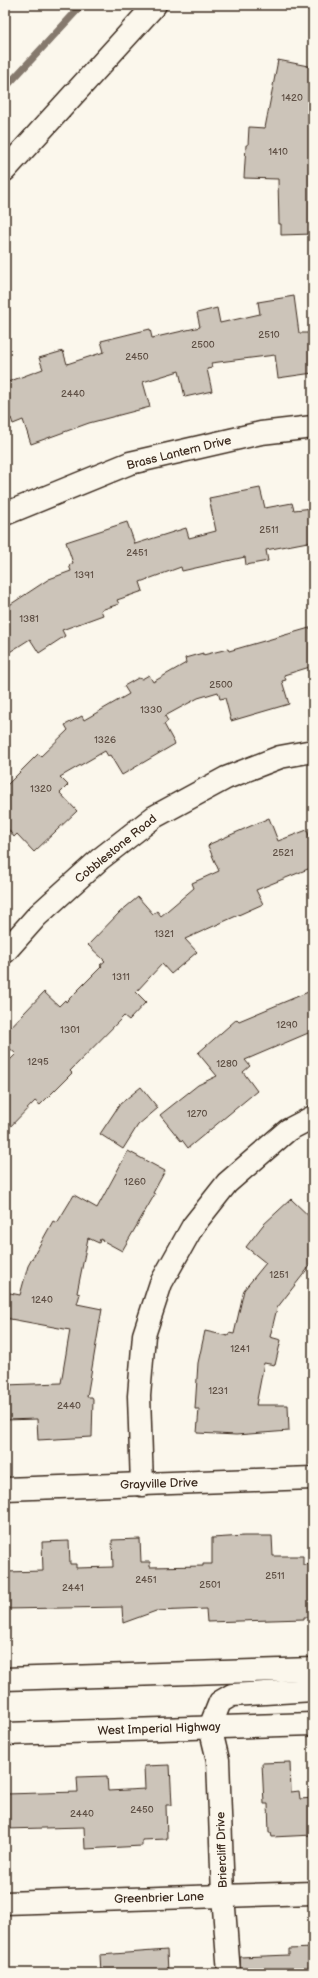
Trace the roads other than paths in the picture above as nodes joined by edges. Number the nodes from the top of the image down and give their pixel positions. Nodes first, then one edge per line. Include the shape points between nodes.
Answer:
1 (155, 5) edge
2 (5, 170) edge
3 (313, 427) edge
4 (5, 514) edge
5 (313, 751) edge
6 (5, 952) edge
7 (313, 1117) edge
8 (313, 1478) edge
9 (142, 1485) junction
10 (5, 1489) edge
11 (313, 1669) edge
12 (5, 1679) edge
13 (313, 1690) edge
14 (313, 1724) edge
15 (210, 1727) junction
16 (5, 1734) edge
17 (313, 1892) edge
18 (223, 1895) junction
19 (5, 1903) edge
20 (229, 1973) edge

1 - 2 street
3 - 4 street, Brass Lantern Drive via 261,433 130,463
5 - 6 street, Cobblestone Road via 280,757 226,778 154,817 100,859 37,916
7 - 9 street via 288,1130 227,1183 194,1226 161,1283 144,1335 139,1388
8 - 9 street, Grayville Drive
9 - 10 street, Grayville Drive
11 - 12 street
13 - 15 street via 232,1695 220,1702
14 - 15 street, West Imperial Highway
15 - 16 street, West Imperial Highway
15 - 18 street, Briercliff Drive via 218,1760
17 - 18 street, Greenbrier Lane
18 - 19 street, Greenbrier Lane
18 - 20 street, Briercliff Drive

